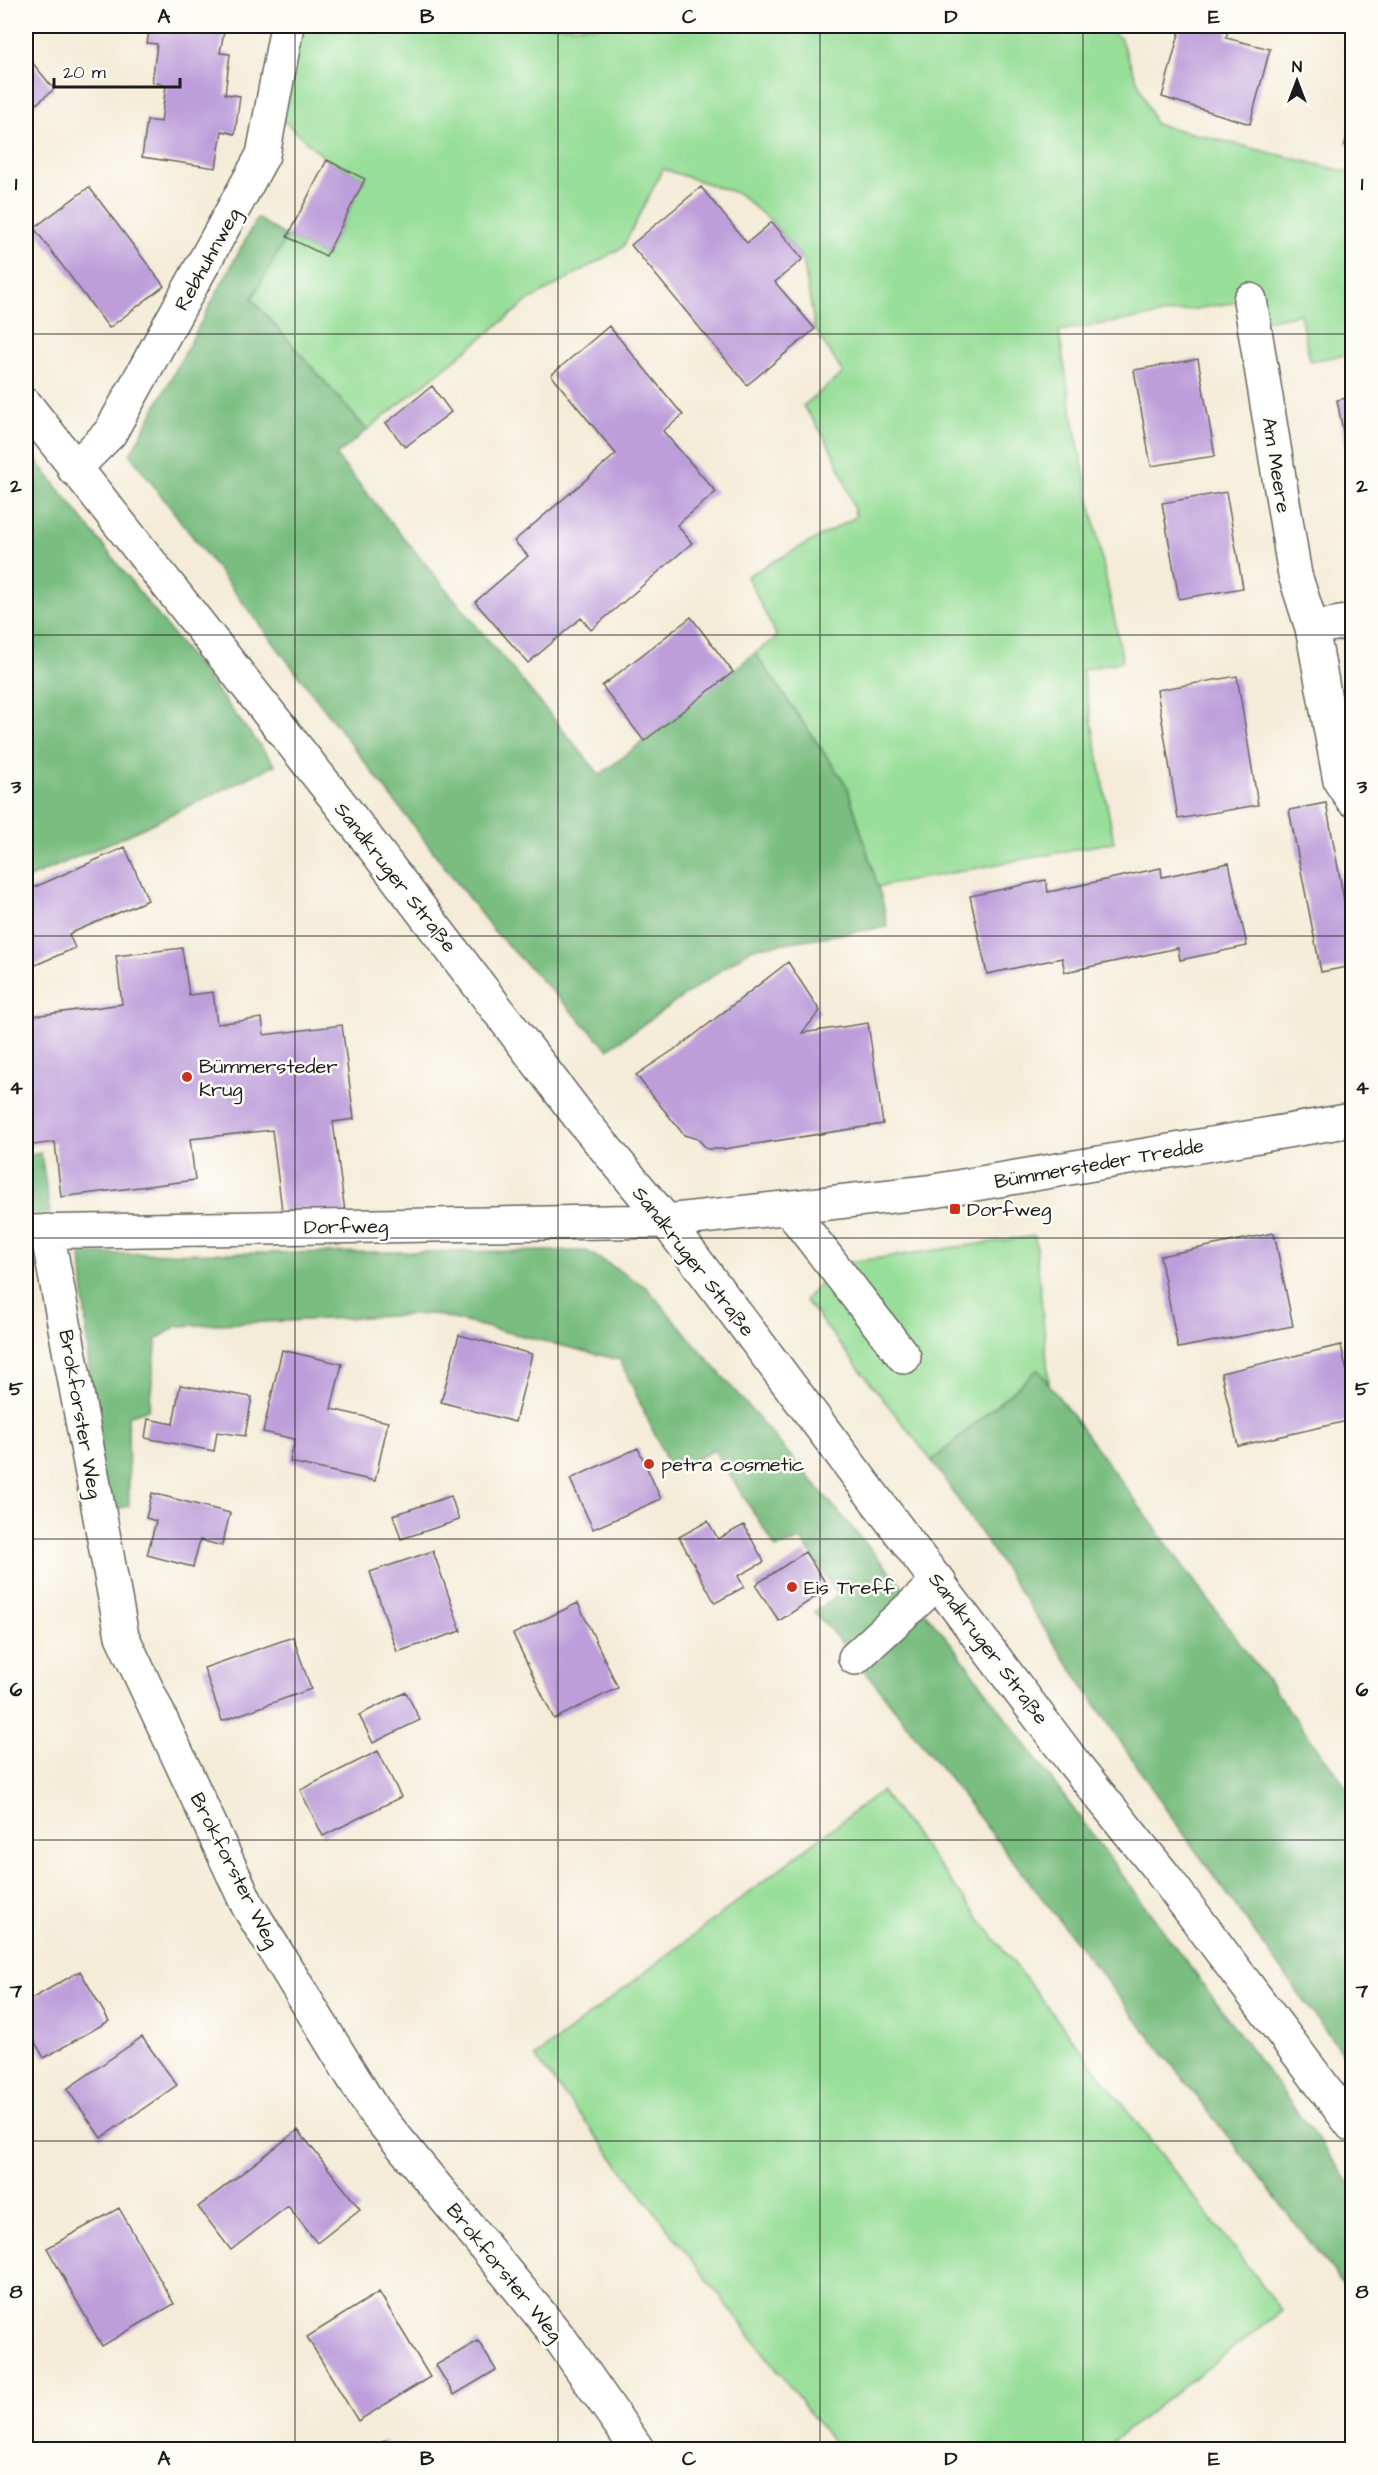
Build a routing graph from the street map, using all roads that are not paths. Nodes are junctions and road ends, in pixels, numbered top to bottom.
1 (287, 26) edge
2 (1250, 300) dead end
3 (26, 405) edge
4 (75, 469) junction
5 (1353, 621) edge
6 (1312, 628) junction
7 (1353, 799) edge
8 (1353, 1120) edge
9 (790, 1210) junction
10 (666, 1221) junction
11 (37, 1231) edge
12 (904, 1357) dead end
13 (939, 1581) junction
14 (855, 1658) dead end
15 (1353, 2125) edge
16 (638, 2450) edge

1 - 4 street, Rebhuhnweg
2 - 6 street, Am Meere
3 - 4 street, Sandkruger Straße
4 - 10 street, Sandkruger Straße
5 - 6 street
6 - 7 street, Am Meere
8 - 9 street, Bümmersteder Tredde
9 - 10 street, Bümmersteder Tredde
9 - 12 street
10 - 11 street, Dorfweg
10 - 13 street, Sandkruger Straße
11 - 16 street, Brokforster Weg
13 - 14 street
13 - 15 street, Sandkruger Straße

